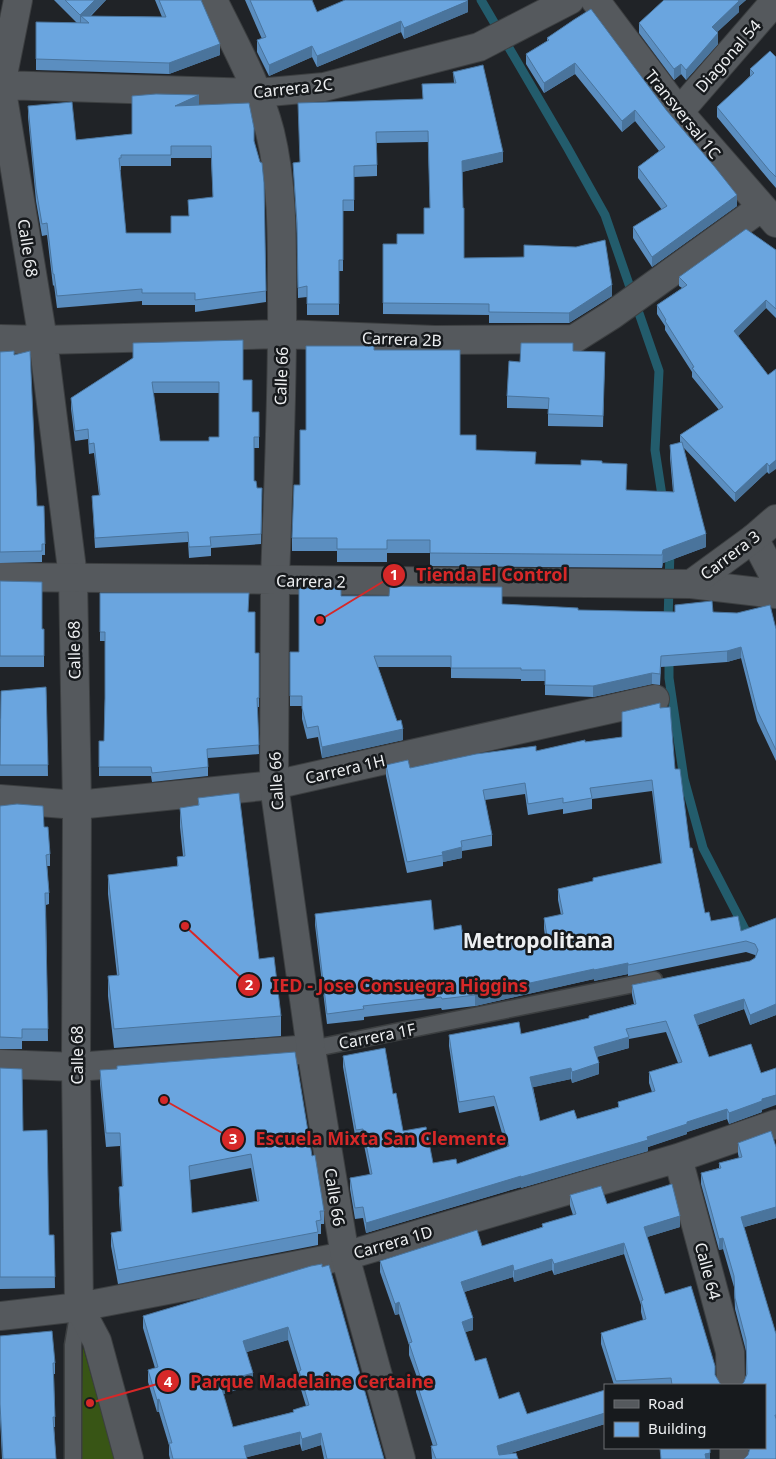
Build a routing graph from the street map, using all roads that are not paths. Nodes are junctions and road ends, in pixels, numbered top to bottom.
1 (18, 0) edge
2 (213, 0) edge
3 (570, 0) edge
4 (595, 0) edge
5 (776, 0) edge
6 (0, 85) edge
7 (258, 93) junction
8 (679, 112) junction
9 (769, 215) edge
10 (282, 334) junction
11 (0, 339) edge
12 (43, 340) junction
13 (765, 528) edge
14 (0, 577) edge
15 (73, 578) junction
16 (776, 580) edge
17 (275, 581) junction
18 (686, 584) junction
19 (776, 594) edge
20 (654, 699) dead end
21 (274, 785) junction
22 (0, 798) edge
23 (77, 805) junction
24 (670, 977) edge
25 (311, 1049) junction
26 (0, 1064) edge
27 (76, 1067) junction
28 (776, 1124) edge
29 (678, 1158) junction
30 (345, 1256) junction
31 (79, 1307) junction
32 (0, 1316) edge
33 (731, 1384) edge
34 (72, 1459) edge
35 (129, 1459) edge
36 (401, 1459) edge

1 - 6 street, Calle 68
2 - 7 street, Calle 66
3 - 7 street, Carrera 2C
4 - 8 street, Transversal 1C
5 - 8 street, Diagonal 54
6 - 7 street, Carrera 2C
6 - 12 street, Calle 68
7 - 10 street, Calle 66
8 - 9 street, Transversal 1C
9 - 10 street, Carrera 2B
10 - 12 street, Carrera 2B
10 - 17 street, Calle 66
11 - 12 street, Carrera 2B
12 - 15 street, Calle 68
13 - 16 street
13 - 18 street, Carrera 3
14 - 15 street, Carrera 2
15 - 17 street, Carrera 2
15 - 23 street, Calle 68
17 - 18 street, Carrera 2
17 - 21 street, Calle 66
18 - 19 street, Carrera 2
20 - 21 street, Carrera 1H
21 - 23 street, Carrera 1H
21 - 25 street, Calle 66
22 - 23 street, Carrera 1H
23 - 27 street, Calle 68
24 - 25 lane, Carrera 1F
25 - 27 street, Carrera 1F
25 - 30 street, Calle 66
26 - 27 street, Carrera 1F
27 - 31 street, Calle 68
28 - 29 street, Carrera 1D
29 - 30 street, Carrera 1D
29 - 33 street, Calle 64
30 - 31 street, Carrera 1D
30 - 36 street, Calle 66
31 - 32 street, Carrera 1D
31 - 34 lane, Calle 68
31 - 35 street, Calle 68

